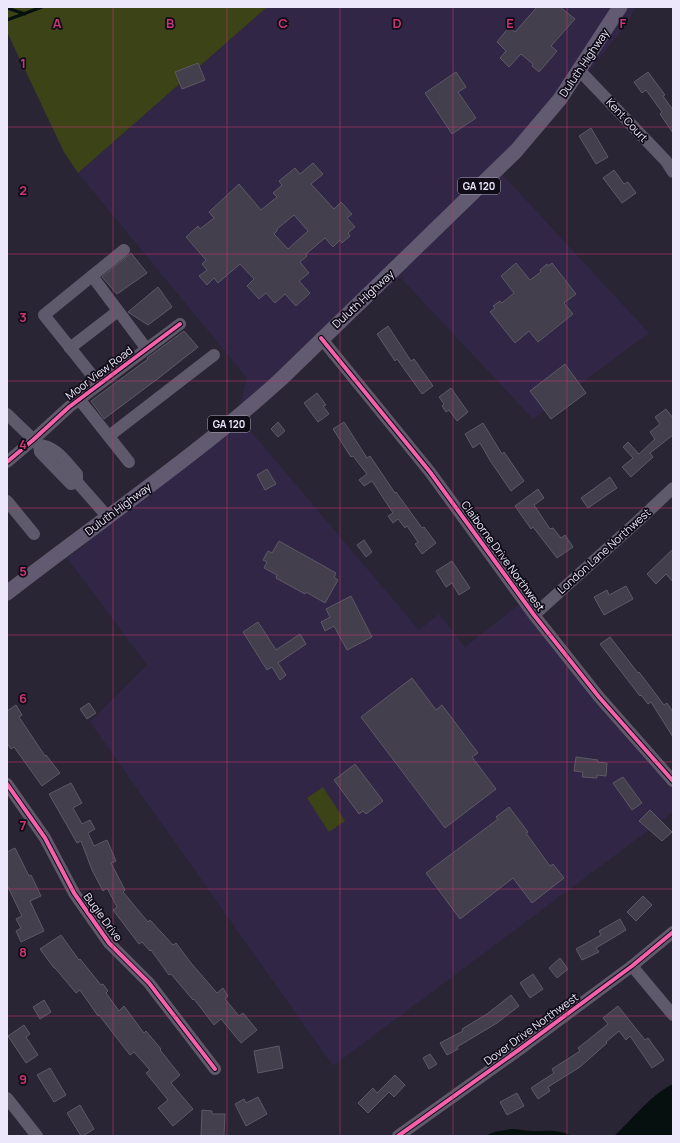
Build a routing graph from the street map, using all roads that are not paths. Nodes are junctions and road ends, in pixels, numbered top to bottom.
1 (620, 7) edge
2 (579, 70) junction
3 (673, 172) edge
4 (124, 250) dead end
5 (92, 276) junction
6 (118, 311) junction
7 (180, 324) dead end
8 (321, 338) junction
9 (70, 348) junction
10 (146, 348) junction
11 (214, 355) dead end
12 (99, 384) junction
13 (79, 399) junction
14 (7, 414) edge
15 (109, 436) junction
16 (36, 443) junction
17 (7, 462) edge
18 (129, 462) dead end
19 (673, 488) edge
20 (7, 501) edge
21 (107, 516) junction
22 (34, 534) dead end
23 (7, 593) edge
24 (534, 615) junction
25 (672, 777) edge
26 (7, 784) edge
27 (673, 932) edge
28 (632, 966) junction
29 (673, 1015) edge
30 (216, 1069) dead end
31 (7, 1098) edge
32 (37, 1136) edge
33 (398, 1136) edge

1 - 2 main road, Duluth Highway / GA 120
2 - 3 street, Kent Court
2 - 8 main road, Duluth Highway / GA 120
4 - 5 street
5 - 6 street
5 - 9 street
6 - 9 street
6 - 10 street
7 - 10 street, Moor View Road
8 - 21 main road, Duluth Highway / GA 120
8 - 24 street, Claiborne Drive Northwest
9 - 12 street
10 - 12 street, Moor View Road
11 - 15 street
12 - 13 street, Moor View Road
13 - 15 street
13 - 16 street, Moor View Road
14 - 16 street
15 - 18 street
16 - 17 street, Moor View Road
16 - 21 street
19 - 24 street, London Lane Northwest
20 - 22 street
21 - 23 main road, Duluth Highway / GA 120
24 - 25 street, Claiborne Drive Northwest
26 - 30 street, Bugle Drive
27 - 28 street, Dover Drive Northwest
28 - 29 street
28 - 33 street, Dover Drive Northwest
31 - 32 street

